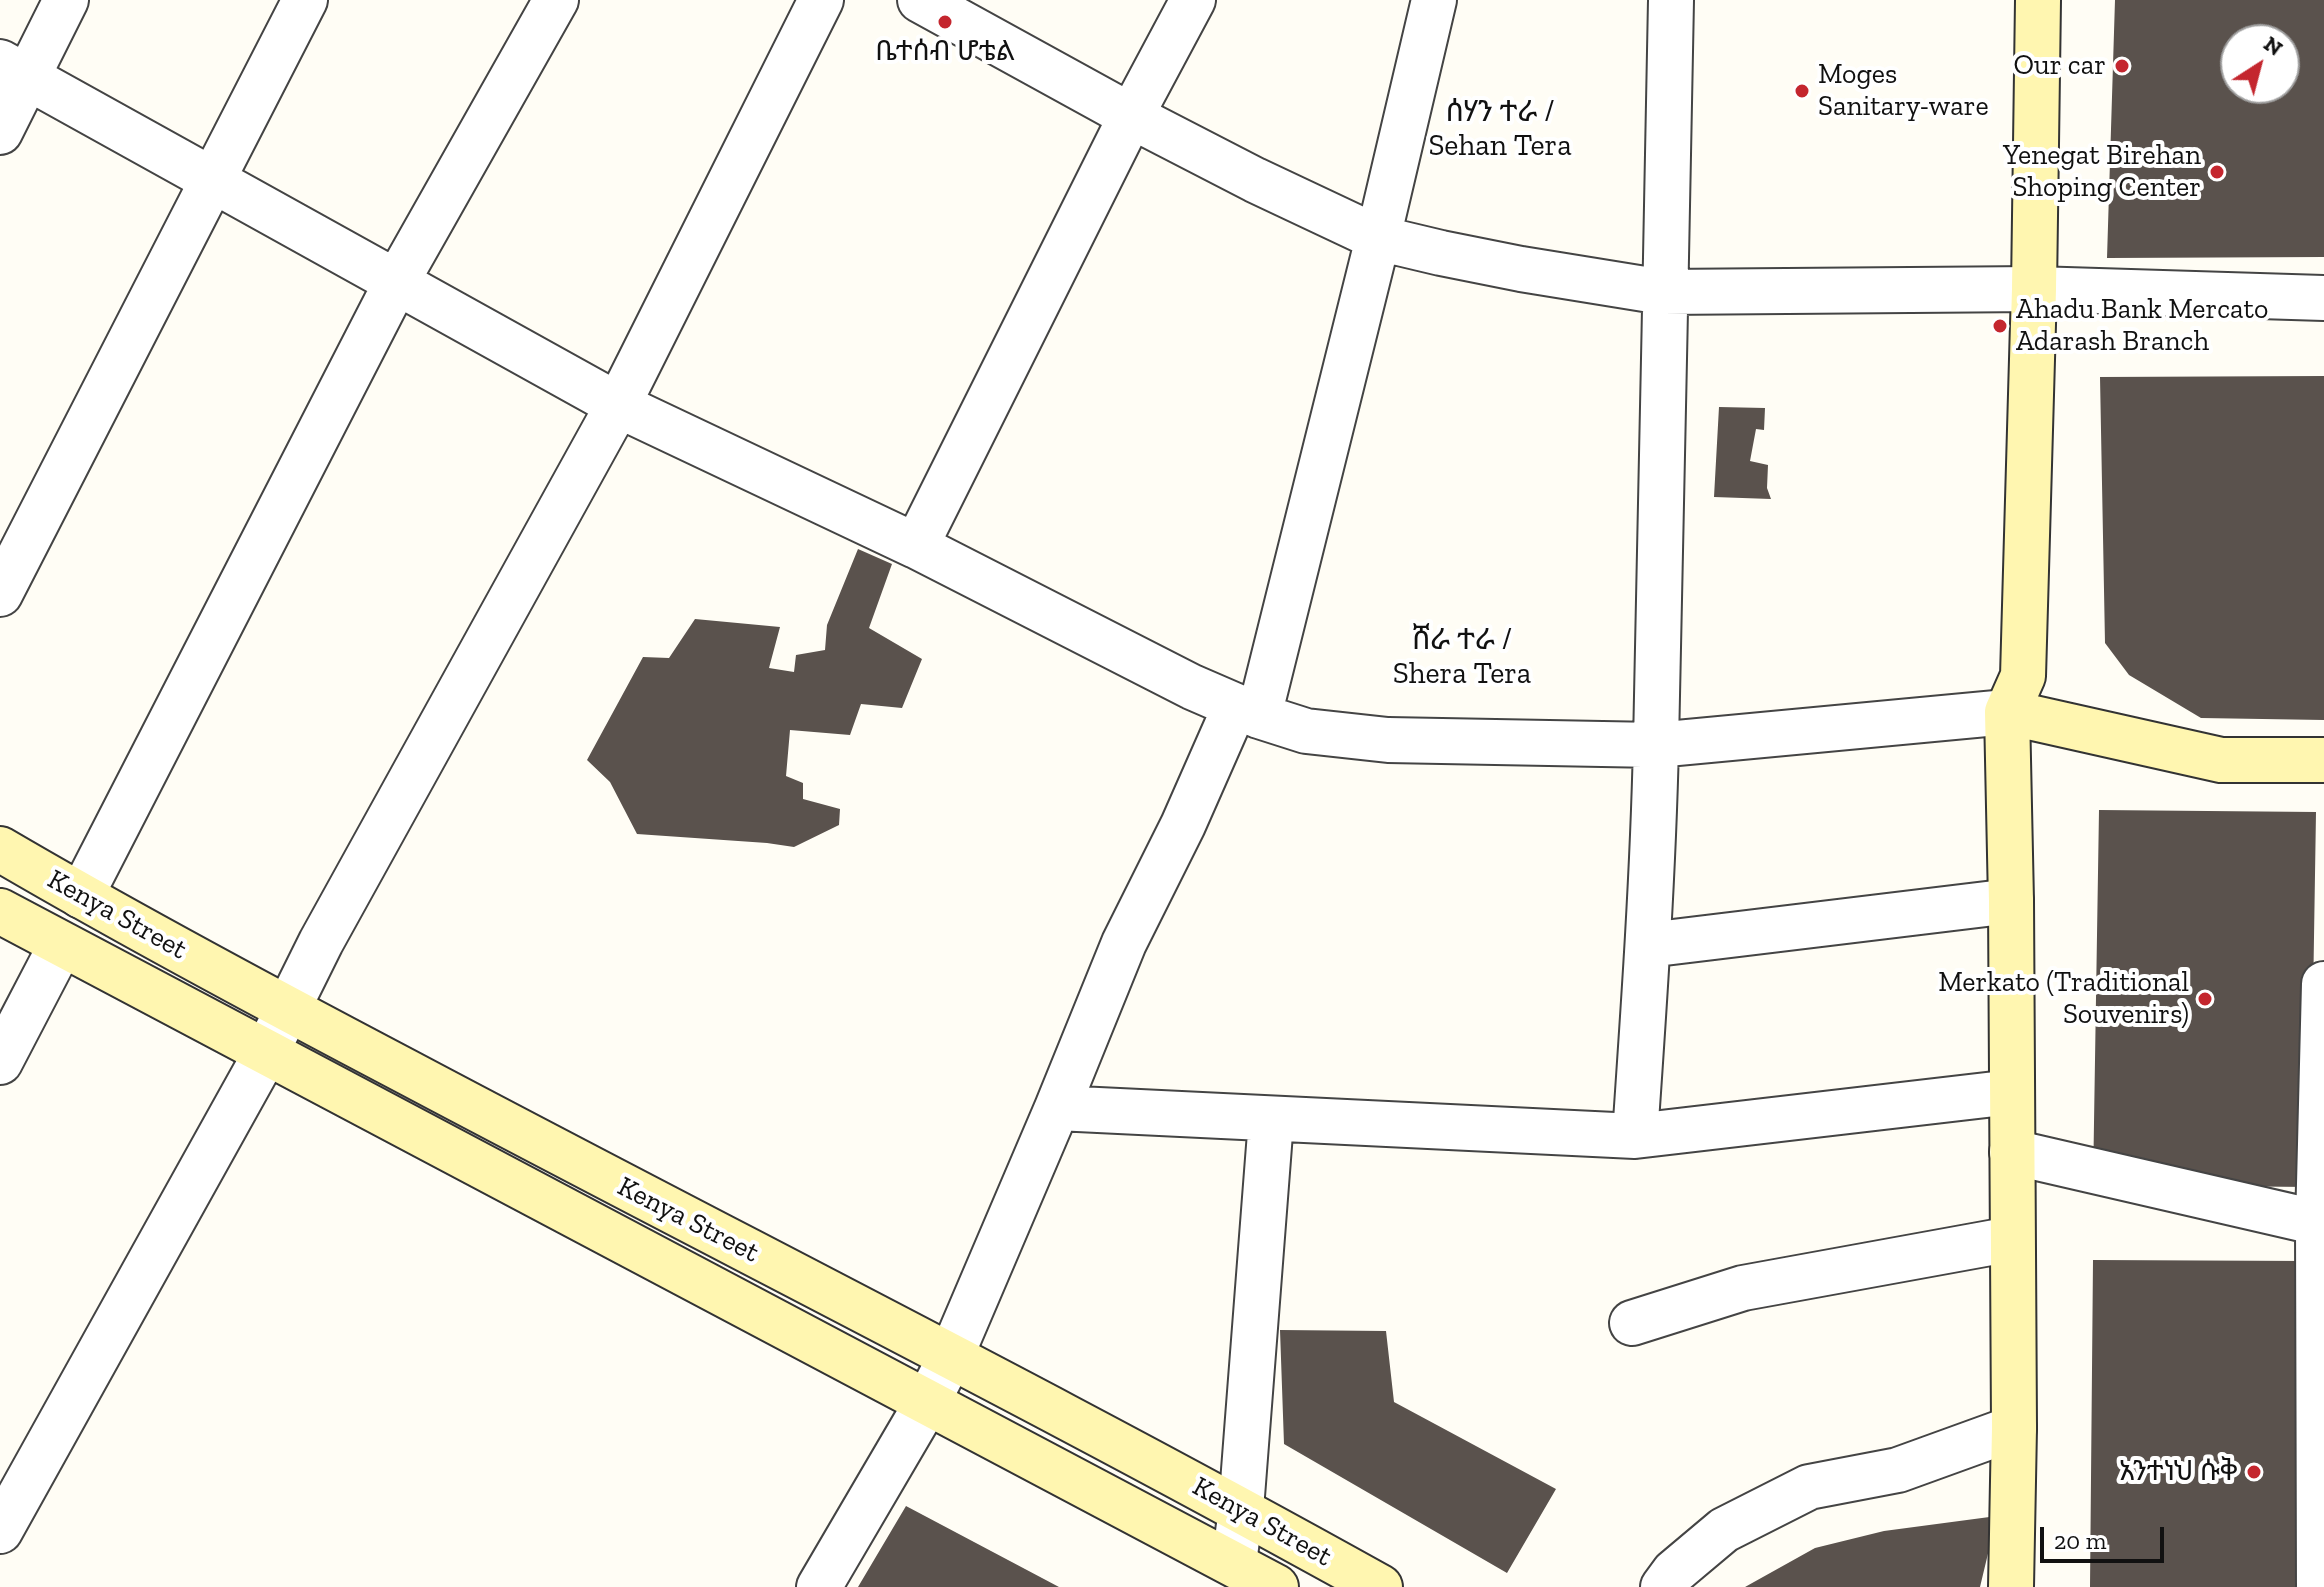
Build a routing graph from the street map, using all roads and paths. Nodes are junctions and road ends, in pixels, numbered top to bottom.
1 (66, 0) edge
2 (305, 0) edge
3 (556, 0) edge
4 (821, 0) edge
5 (920, 0) edge
6 (1193, 0) edge
7 (1434, 0) edge
8 (1671, 0) edge
9 (2038, 0) edge
10 (14, 69) edge
11 (1131, 116) junction
12 (0, 132) edge
13 (211, 180) junction
14 (1378, 238) junction
15 (396, 283) junction
16 (2034, 289) junction
17 (1663, 292) junction
18 (2324, 298) edge
19 (618, 405) junction
20 (916, 546) junction
21 (0, 594) edge
22 (1247, 712) junction
23 (2007, 712) junction
24 (1656, 745) junction
25 (2324, 760) edge
26 (0, 849) edge
27 (81, 896) junction
28 (2011, 901) junction
29 (0, 911) edge
30 (61, 945) junction
31 (1648, 945) junction
32 (2324, 984) edge
33 (288, 1009) junction
34 (266, 1053) junction
35 (0, 1062) edge
36 (2012, 1092) junction
37 (1057, 1108) junction
38 (1271, 1120) junction
39 (1635, 1136) junction
40 (2012, 1152) junction
41 (2321, 1224) edge
42 (2012, 1239) junction
43 (1632, 1323) dead end
44 (951, 1356) junction
45 (928, 1401) junction
46 (2014, 1428) junction
47 (1241, 1509) junction
48 (0, 1531) edge
49 (1234, 1563) junction
50 (819, 1587) edge
51 (1276, 1587) edge
52 (1380, 1587) edge
53 (1663, 1587) edge
54 (2011, 1587) edge
55 (2319, 1587) edge

1 - 10 street
2 - 13 street
3 - 15 street
4 - 19 street
5 - 11 street
6 - 11 street
7 - 14 street
8 - 17 street
9 - 16 main road
10 - 12 street
10 - 13 street
11 - 14 street
11 - 20 street
13 - 15 street
13 - 21 street
14 - 17 street
14 - 22 street
15 - 19 street
15 - 27 street
16 - 17 street
16 - 18 street
16 - 23 main road
17 - 24 street
19 - 20 street
19 - 33 street
20 - 22 street
22 - 24 street
22 - 37 street
23 - 24 street
23 - 25 main road
23 - 28 main road
24 - 31 street
26 - 27 main road, Kenya Street
27 - 33 main road, Kenya Street
28 - 31 street
28 - 36 main road
29 - 30 main road
30 - 34 main road
30 - 35 street
31 - 39 street
32 - 41 street
33 - 34 street
33 - 44 main road, Kenya Street
34 - 45 main road
34 - 48 street
36 - 39 street
36 - 40 main road
37 - 38 street
37 - 44 street
38 - 39 street
38 - 47 street
40 - 41 street
40 - 42 main road
41 - 55 street
42 - 43 street
42 - 46 main road
44 - 45 street
44 - 47 main road, Kenya Street
45 - 49 main road
45 - 50 street
46 - 53 street
46 - 54 main road
47 - 49 street
47 - 52 main road, Kenya Street
49 - 51 main road

